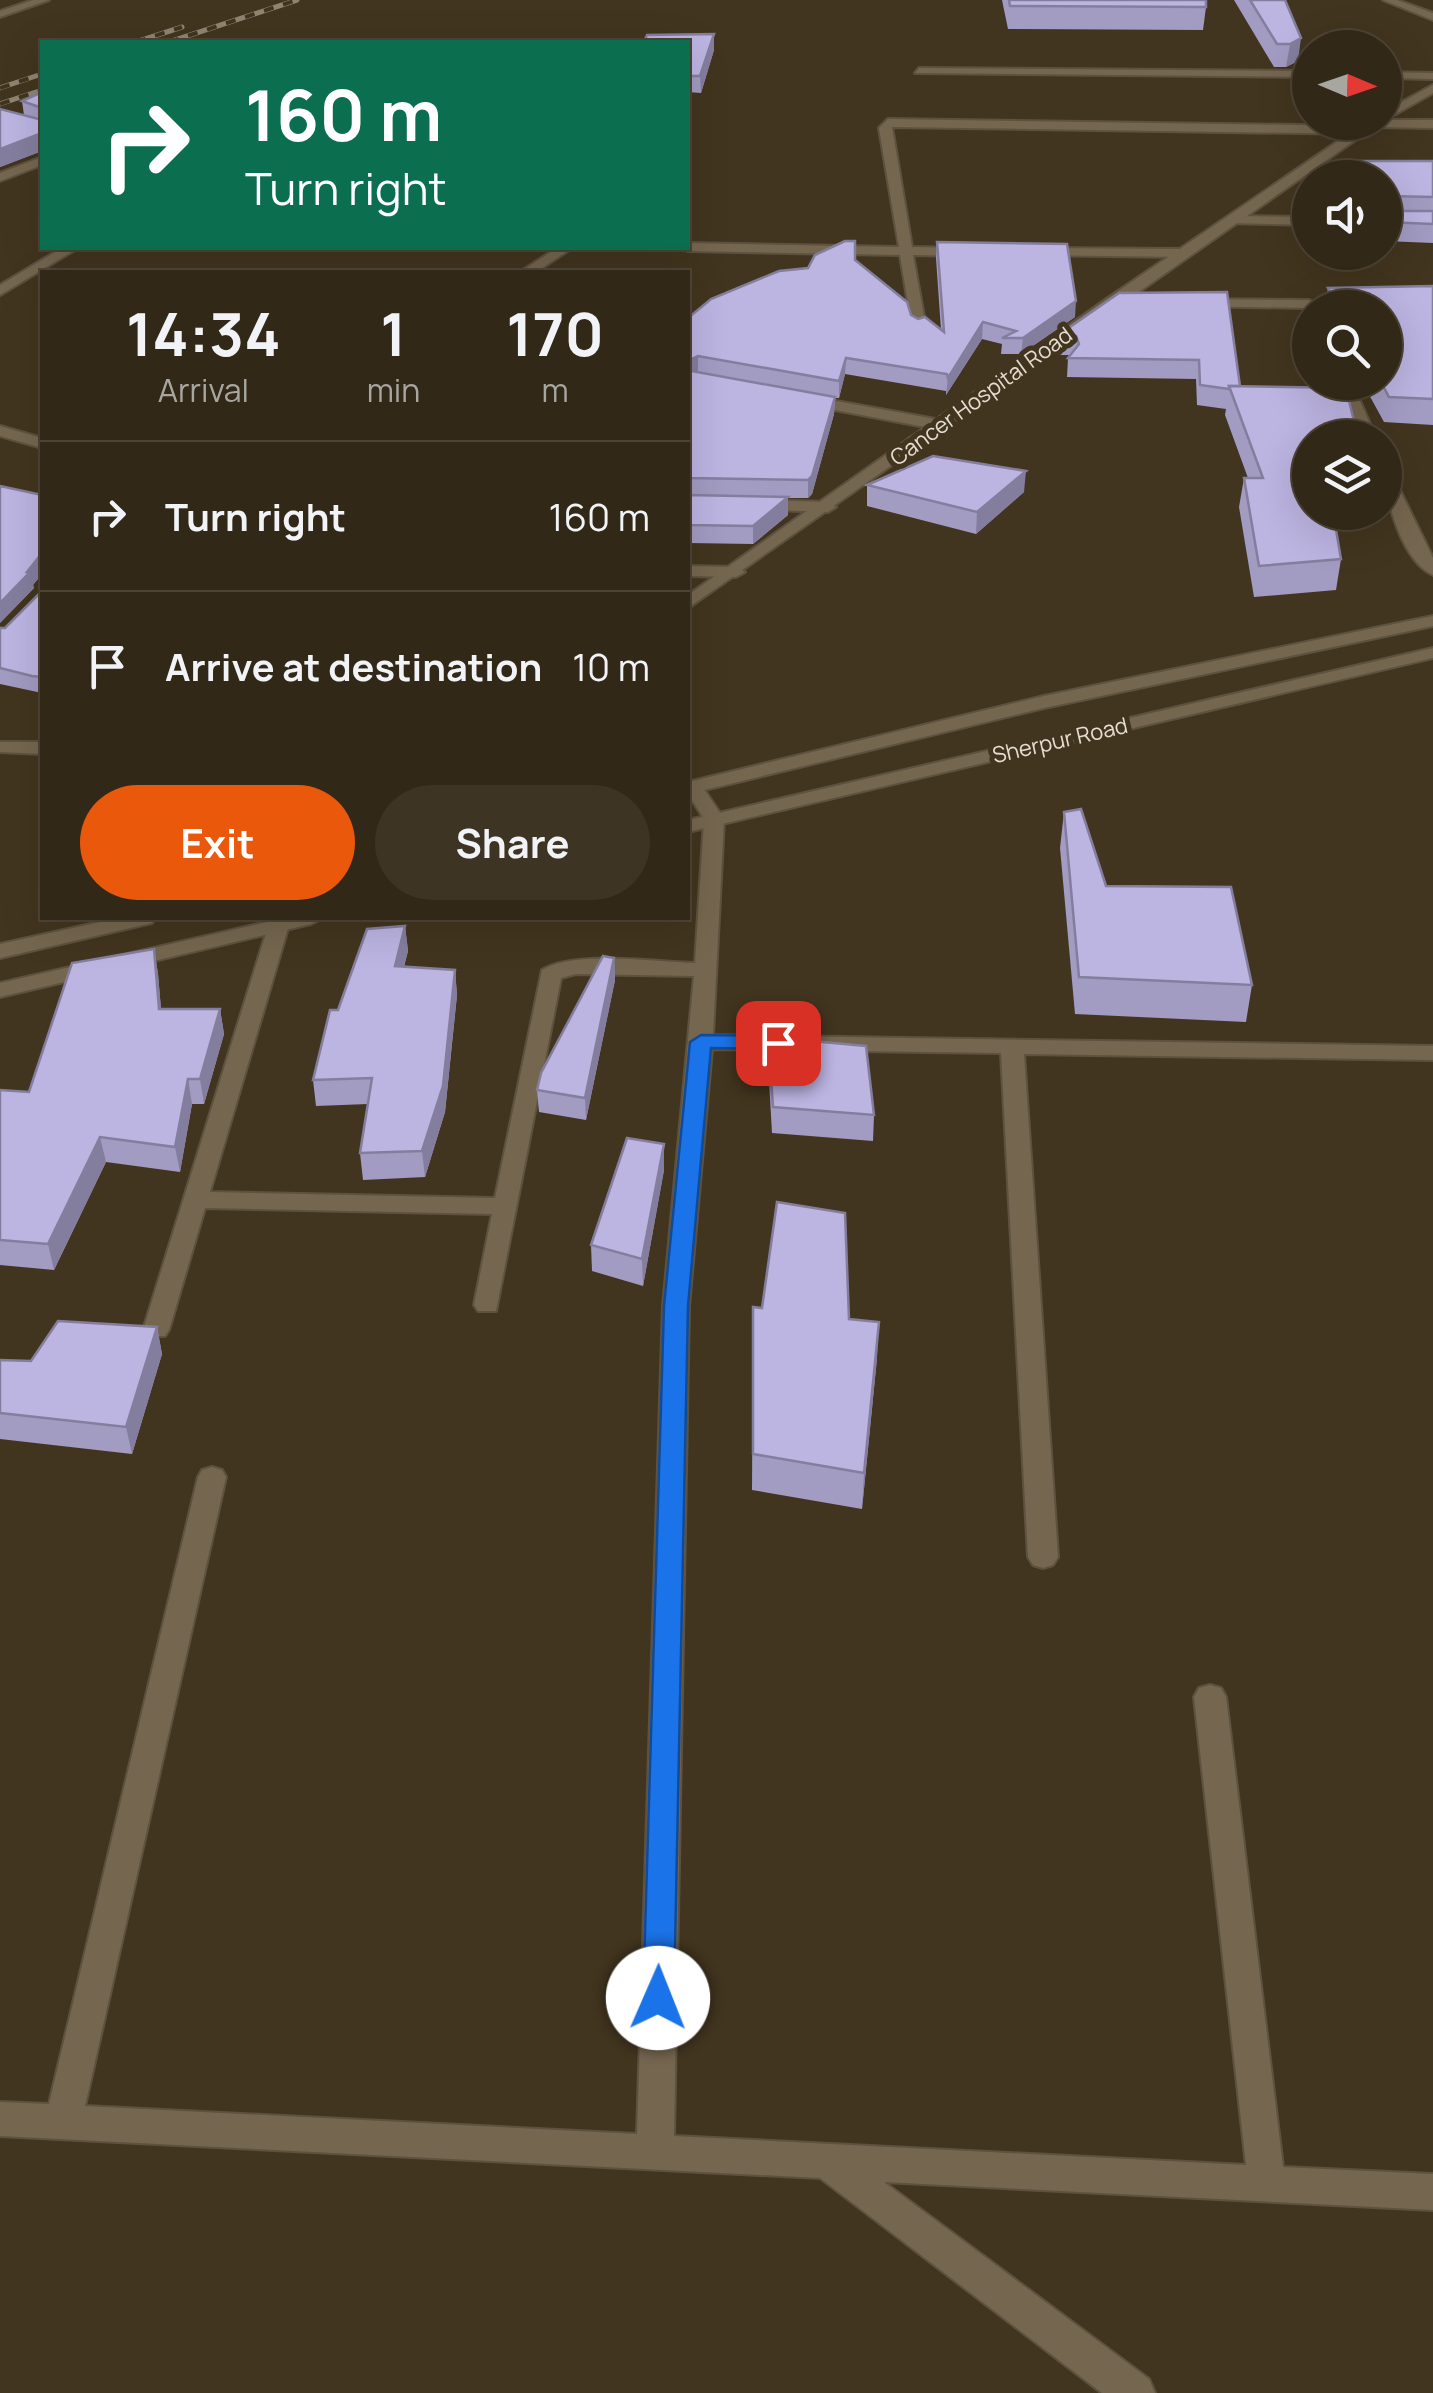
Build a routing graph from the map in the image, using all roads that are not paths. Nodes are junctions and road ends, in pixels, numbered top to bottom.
1 (44, 0) edge
2 (1388, 0) edge
3 (0, 14) edge
4 (1433, 16) edge
5 (920, 71) dead end
6 (1292, 74) edge
7 (1402, 75) edge
8 (1433, 76) edge
9 (1433, 88) edge
10 (1402, 106) edge
11 (1292, 124) edge
12 (1402, 124) edge
13 (1433, 124) edge
14 (1349, 140) edge
15 (40, 162) edge
16 (0, 177) edge
17 (1232, 220) junction
18 (1292, 221) edge
19 (690, 248) edge
20 (67, 250) edge
21 (562, 250) edge
22 (903, 251) junction
23 (978, 252) edge
24 (1015, 252) edge
25 (1183, 253) junction
26 (530, 270) edge
27 (0, 290) edge
28 (1110, 303) junction
29 (1130, 303) edge
30 (1170, 303) edge
31 (1292, 305) edge
32 (919, 328) edge
33 (791, 398) edge
34 (941, 425) junction
35 (0, 430) edge
36 (40, 441) edge
37 (740, 505) edge
38 (828, 507) junction
39 (1402, 514) edge
40 (1433, 570) edge
41 (690, 571) edge
42 (736, 572) junction
43 (690, 602) edge
44 (1433, 621) edge
45 (1433, 653) edge
46 (4, 747) dead end
47 (40, 748) edge
48 (690, 788) edge
49 (714, 819) junction
50 (690, 825) edge
51 (135, 920) edge
52 (279, 921) edge
53 (0, 951) edge
54 (705, 970) junction
55 (0, 990) edge
56 (701, 1042) junction
57 (1012, 1047) junction
58 (1433, 1053) edge
59 (195, 1200) junction
60 (504, 1206) junction
61 (487, 1305) dead end
62 (156, 1330) edge
63 (212, 1477) dead end
64 (1043, 1556) dead end
65 (1210, 1697) dead end
66 (0, 2119) edge
67 (64, 2122) junction
68 (655, 2151) junction
69 (824, 2160) junction
70 (1266, 2184) junction
71 (1433, 2192) edge
72 (1134, 2393) edge

1 - 3 street
2 - 4 street
5 - 6 street
7 - 8 street
9 - 10 street
11 - 22 street
12 - 13 street
14 - 17 street, Cancer Hospital Road
15 - 16 street
17 - 18 street
17 - 25 street, Cancer Hospital Road
19 - 22 street
20 - 27 street
21 - 26 street
22 - 23 street
22 - 32 street
24 - 25 street
25 - 28 street, Cancer Hospital Road
28 - 29 street
28 - 34 street, Cancer Hospital Road
30 - 31 street
33 - 34 street
34 - 38 street, Cancer Hospital Road
35 - 36 street
37 - 38 street
38 - 42 street, Cancer Hospital Road
39 - 40 street
41 - 42 street
42 - 43 street, Cancer Hospital Road
44 - 48 street, Sherpur Road
45 - 49 street, Sherpur Road
46 - 47 street
48 - 49 street
49 - 50 street, Sherpur Road
49 - 54 street
51 - 53 street
52 - 55 street
52 - 59 street
54 - 56 street
54 - 60 street
56 - 57 street
56 - 68 street
57 - 58 street
57 - 64 street
59 - 60 street
59 - 62 street
60 - 61 street
63 - 67 street
65 - 70 street
66 - 67 street
67 - 68 street
68 - 69 street
69 - 70 street
69 - 72 street
70 - 71 street

